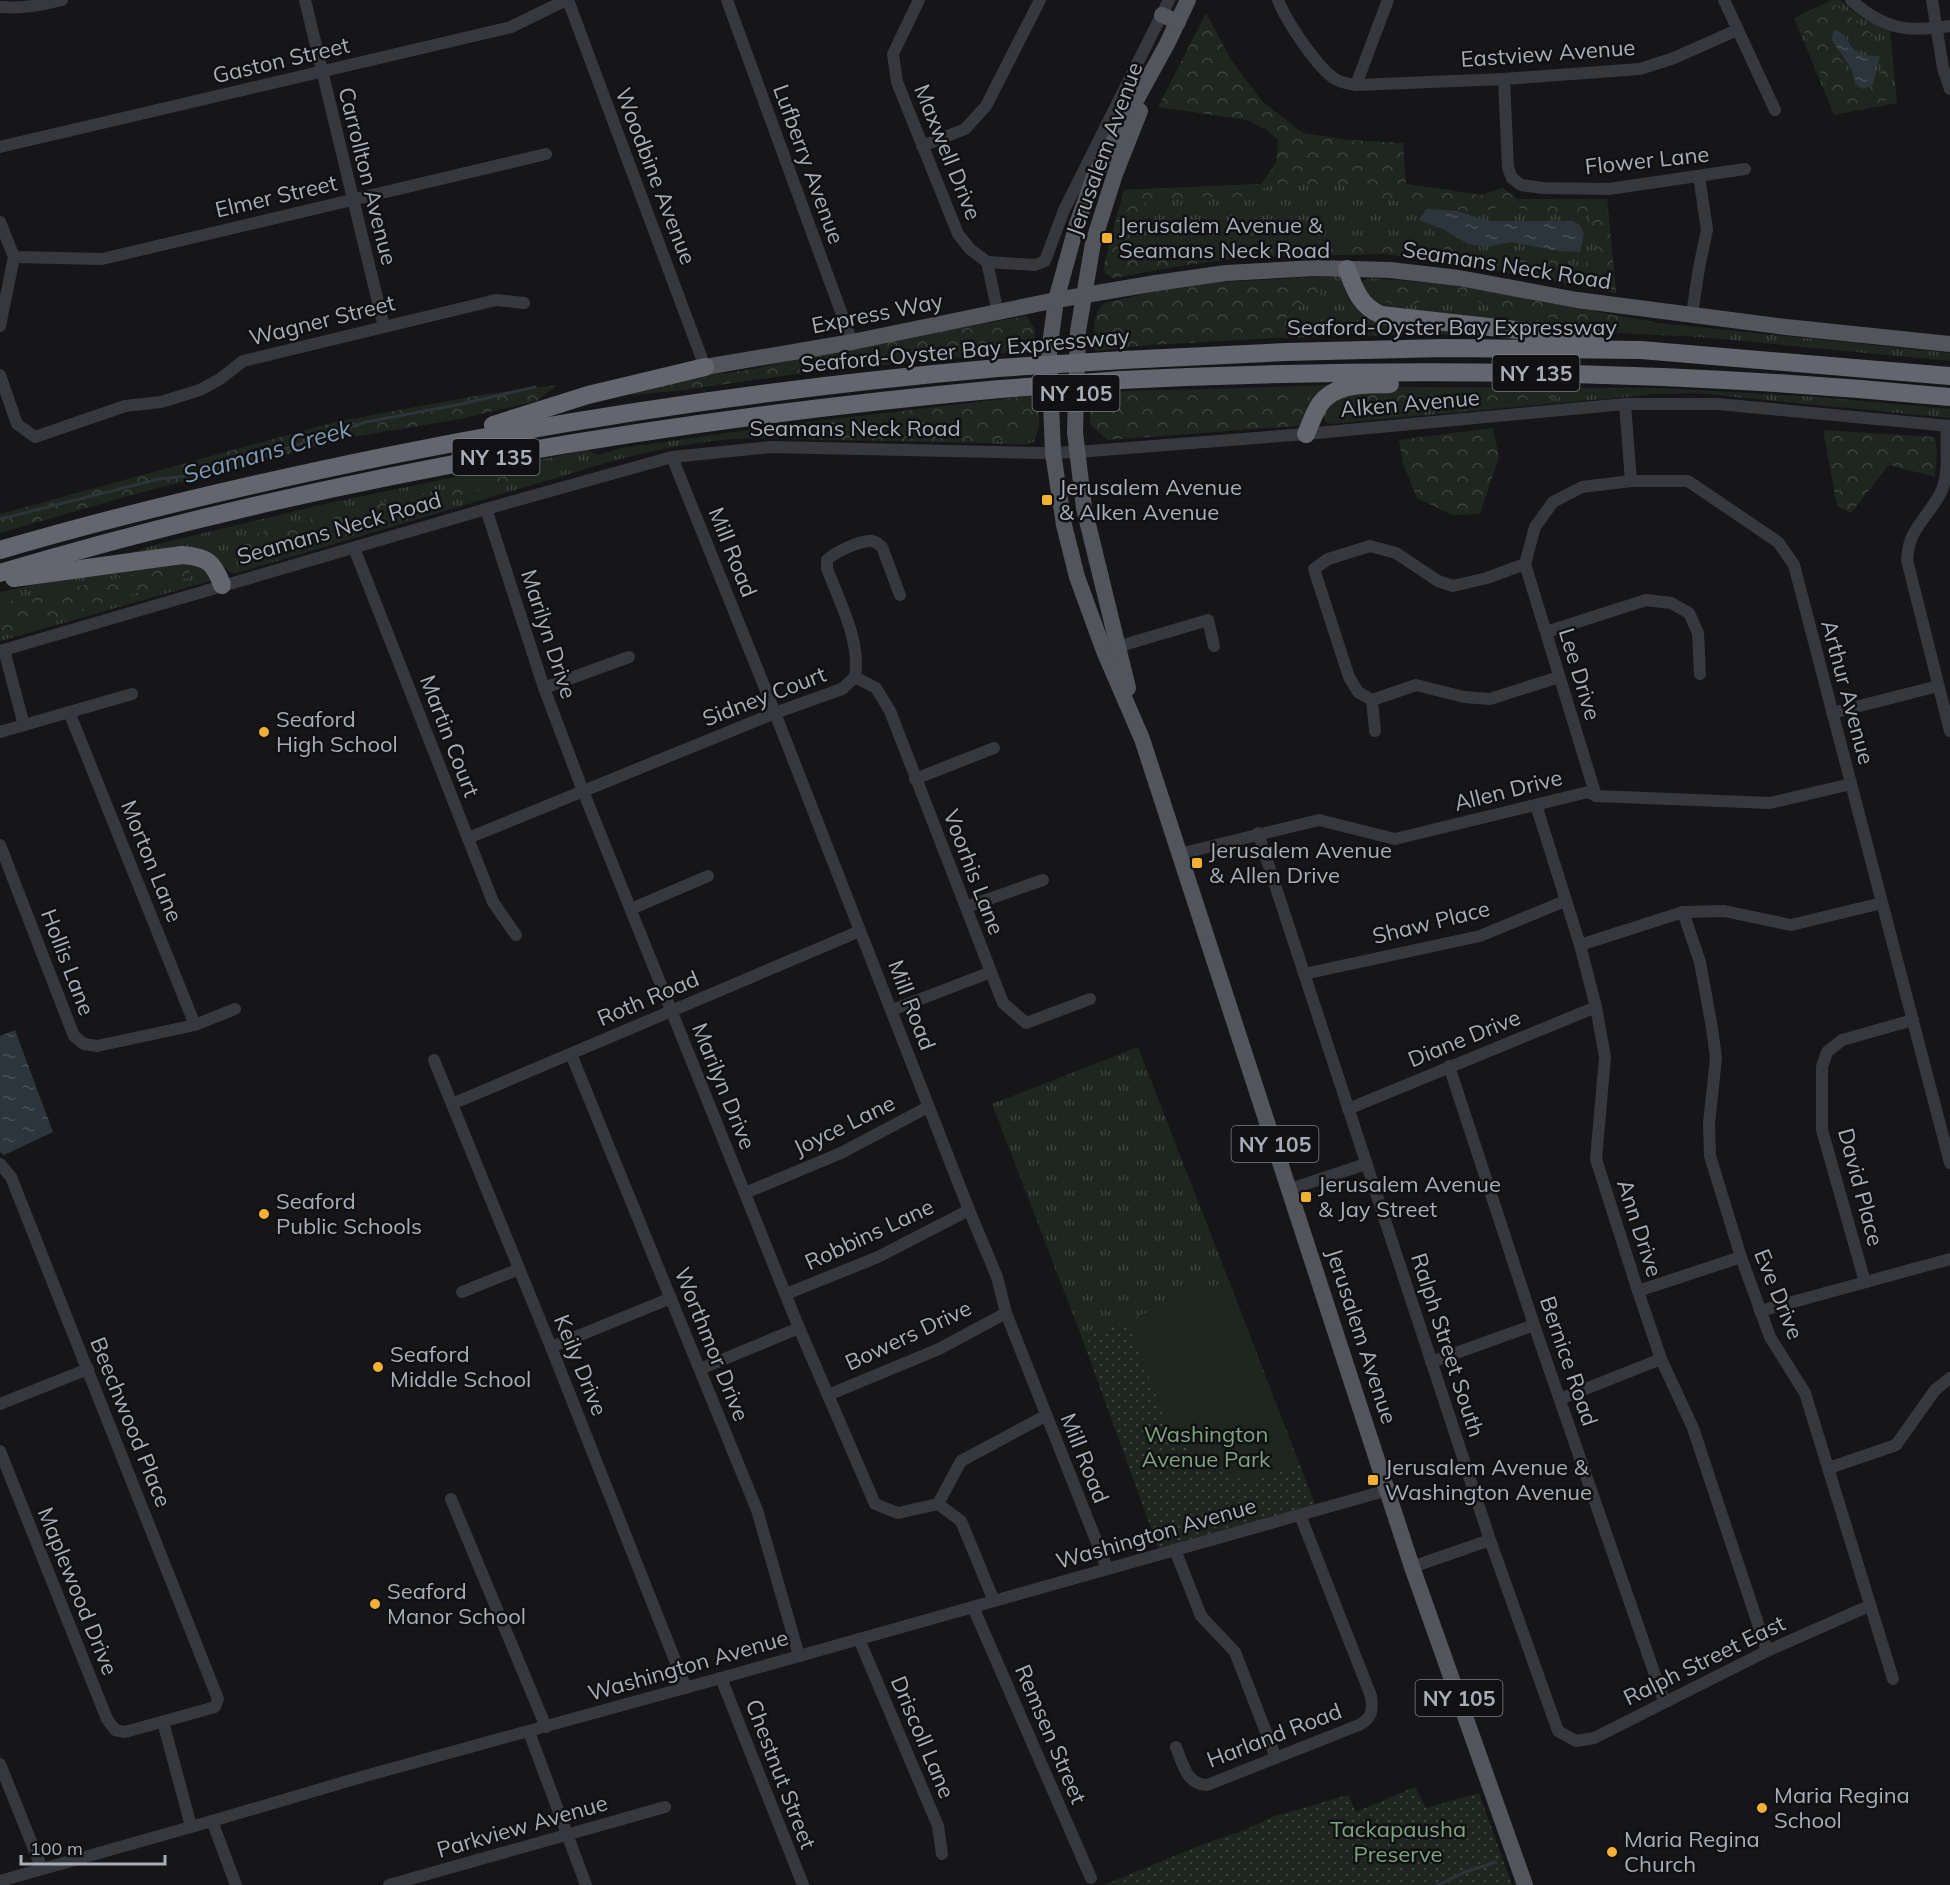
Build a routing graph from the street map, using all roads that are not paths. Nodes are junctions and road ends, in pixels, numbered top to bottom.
1 (62, 0) edge
2 (304, 0) edge
3 (567, 0) edge
4 (727, 0) edge
5 (919, 0) edge
6 (1040, 0) edge
7 (1188, 0) edge
8 (1278, 0) edge
9 (1388, 0) edge
10 (1724, 0) edge
11 (1851, 0) edge
12 (1932, 0) edge
13 (0, 7) edge
14 (1165, 7) edge
15 (1178, 22) junction
16 (1950, 26) edge
17 (1935, 28) junction
18 (1737, 30) junction
19 (1167, 44) junction
20 (322, 72) junction
21 (1504, 79) junction
22 (1356, 86) junction
23 (1950, 89) edge
24 (1775, 110) dead end
25 (922, 146) junction
26 (0, 147) edge
27 (546, 154) dead end
28 (1745, 169) dead end
29 (1089, 174) junction
30 (1699, 176) junction
31 (352, 200) junction
32 (0, 222) edge
33 (14, 257) junction
34 (987, 262) junction
35 (1347, 269) junction
36 (1084, 296) junction
37 (1056, 300) junction
38 (524, 303) dead end
39 (998, 313) junction
40 (1692, 314) junction
41 (0, 326) edge
42 (384, 327) junction
43 (852, 342) junction
44 (1950, 344) edge
45 (1641, 350) junction
46 (705, 367) junction
47 (1532, 373) junction
48 (0, 375) edge
49 (1950, 376) edge
50 (1950, 398) edge
51 (1625, 404) junction
52 (1948, 426) edge
53 (1306, 434) junction
54 (1077, 452) junction
55 (1053, 453) junction
56 (672, 457) junction
57 (364, 461) junction
58 (1631, 481) junction
59 (486, 509) junction
60 (354, 548) junction
61 (0, 550) edge
62 (1524, 564) junction
63 (0, 573) edge
64 (0, 580) edge
65 (222, 585) junction
66 (900, 595) dead end
67 (1546, 632) junction
68 (1214, 646) dead end
69 (1111, 649) junction
70 (2, 651) edge
71 (629, 657) dead end
72 (1700, 674) dead end
73 (855, 677) junction
74 (1559, 677) junction
75 (1938, 686) junction
76 (544, 688) junction
77 (132, 694) dead end
78 (1372, 700) junction
79 (69, 712) junction
80 (775, 713) junction
81 (1833, 713) junction
82 (24, 725) junction
83 (1375, 731) dead end
84 (1950, 731) edge
85 (0, 732) edge
86 (994, 748) dead end
87 (915, 779) junction
88 (1851, 784) junction
89 (583, 791) junction
90 (1596, 796) junction
91 (1536, 805) junction
92 (1258, 833) junction
93 (468, 838) junction
94 (0, 845) edge
95 (1179, 854) junction
96 (708, 876) dead end
97 (1043, 880) dead end
98 (1565, 901) junction
99 (1882, 903) junction
100 (966, 907) junction
101 (630, 909) junction
102 (1683, 912) junction
103 (861, 931) junction
104 (516, 935) dead end
105 (1580, 945) junction
106 (991, 972) junction
107 (1304, 974) junction
108 (1090, 999) dead end
109 (1596, 1007) junction
110 (235, 1009) dead end
111 (892, 1010) junction
112 (672, 1011) junction
113 (1912, 1020) junction
114 (195, 1025) junction
115 (571, 1054) junction
116 (434, 1060) dead end
117 (1449, 1066) junction
118 (452, 1104) junction
119 (928, 1107) junction
120 (1348, 1109) junction
121 (1950, 1163) edge
122 (0, 1164) edge
123 (1366, 1164) junction
124 (1290, 1189) junction
125 (745, 1193) junction
126 (969, 1210) junction
127 (1741, 1257) junction
128 (1950, 1259) edge
129 (519, 1269) junction
130 (1865, 1282) junction
131 (1638, 1291) junction
132 (462, 1292) dead end
133 (786, 1294) junction
134 (671, 1298) junction
135 (1760, 1311) junction
136 (1006, 1313) junction
137 (1534, 1325) junction
138 (799, 1328) junction
139 (552, 1347) junction
140 (1661, 1359) junction
141 (1431, 1362) junction
142 (88, 1369) junction
143 (700, 1369) junction
144 (1950, 1378) edge
145 (828, 1395) junction
146 (1560, 1399) junction
147 (0, 1404) edge
148 (1045, 1416) junction
149 (0, 1451) edge
150 (1829, 1468) junction
151 (1388, 1490) junction
152 (451, 1499) dead end
153 (938, 1504) junction
154 (1300, 1515) junction
155 (1490, 1540) junction
156 (1174, 1550) junction
157 (1412, 1567) junction
158 (1107, 1568) junction
159 (994, 1601) junction
160 (1869, 1606) junction
161 (973, 1607) junction
162 (859, 1639) junction
163 (1767, 1651) junction
164 (799, 1656) junction
165 (721, 1678) junction
166 (1893, 1679) dead end
167 (686, 1688) junction
168 (1664, 1701) junction
169 (163, 1722) junction
170 (546, 1727) junction
171 (1558, 1731) joint
172 (529, 1732) junction
173 (1176, 1748) dead end
174 (1276, 1758) junction
175 (0, 1764) edge
176 (665, 1807) dead end
177 (212, 1821) junction
178 (191, 1826) junction
179 (567, 1835) junction
180 (942, 1854) dead end
181 (42, 1869) junction
182 (1091, 1878) dead end
183 (0, 1881) edge
184 (236, 1885) edge
185 (389, 1885) edge
186 (586, 1885) edge
187 (803, 1885) edge
188 (1525, 1885) edge

1 - 13 street
2 - 20 street, Carrollton Avenue
3 - 20 street, Gaston Street
3 - 46 street, Woodbine Avenue
4 - 43 street, Lufberry Avenue
5 - 25 street, Maxwell Drive
6 - 25 street
7 - 15 main road, Jerusalem Avenue / NY 105
8 - 22 street
9 - 22 street
10 - 18 street
11 - 17 street
12 - 17 street
14 - 15 main road
14 - 29 street
15 - 19 main road, Jerusalem Avenue / NY 105
16 - 17 street
17 - 23 street
18 - 21 street, Eastview Avenue
18 - 24 street
19 - 29 main road, Jerusalem Avenue / NY 105
19 - 36 main road, Jerusalem Avenue / NY 105
20 - 26 street, Gaston Street
20 - 31 street, Carrollton Avenue
21 - 22 street, Eastview Avenue
21 - 30 street, Flower Lane
25 - 34 street, Maxwell Drive
27 - 31 street, Elmer Street
28 - 30 street, Flower Lane
29 - 34 street
29 - 37 main road, Jerusalem Avenue / NY 105
30 - 40 street
31 - 33 street, Elmer Street
31 - 42 street, Carrollton Avenue
32 - 33 street
33 - 41 street
34 - 39 street
35 - 36 main road, Seamans Neck Road
35 - 40 main road, Seamans Neck Road
35 - 45 highway
36 - 37 main road, Seamans Neck Road
36 - 54 main road, Jerusalem Avenue / NY 105
37 - 39 main road, Express Way
37 - 55 main road, Jerusalem Avenue / NY 105
38 - 42 street, Wagner Street
39 - 43 main road, Express Way
40 - 44 main road, Seamans Neck Road
42 - 48 street, Wagner Street
43 - 46 main road, Express Way
45 - 49 highway, Seaford-Oyster Bay Expressway / NY 135
45 - 57 highway, Seaford-Oyster Bay Expressway / NY 135, bridge
46 - 57 highway
47 - 50 highway, Seaford-Oyster Bay Expressway / NY 135
47 - 53 highway
47 - 63 highway, Seaford-Oyster Bay Expressway / NY 135, bridge
51 - 52 street, Alken Avenue
51 - 53 street, Alken Avenue
51 - 58 street
52 - 75 street
53 - 54 street, Alken Avenue
54 - 55 street, Alken Avenue
54 - 69 main road, Jerusalem Avenue / NY 105
55 - 56 street, Seamans Neck Road
55 - 69 main road, Jerusalem Avenue / NY 105
56 - 59 street, Seamans Neck Road
56 - 80 street, Mill Road
57 - 61 highway, Seaford-Oyster Bay Expressway / NY 135
58 - 62 street, Arthur Avenue
58 - 81 street, Arthur Avenue
59 - 60 street, Seamans Neck Road
59 - 76 street, Marilyn Drive
60 - 65 street, Seamans Neck Road
60 - 93 street, Martin Court
62 - 67 street, Lee Drive
62 - 78 street
64 - 65 highway
65 - 70 street, Seamans Neck Road
66 - 73 street, Sidney Court
67 - 72 street
67 - 74 street, Lee Drive
68 - 69 street
69 - 95 main road, Jerusalem Avenue / NY 105
70 - 82 street
71 - 76 street
73 - 80 street, Sidney Court
73 - 87 street, Voorhis Lane
74 - 78 street
74 - 90 street, Lee Drive
75 - 81 street
75 - 84 street
76 - 89 street, Marilyn Drive
77 - 79 street
78 - 83 street
79 - 82 street
79 - 114 street, Morton Lane
80 - 89 street, Sidney Court
80 - 103 street, Mill Road
81 - 88 street, Arthur Avenue
82 - 85 street
86 - 87 street
87 - 100 street, Voorhis Lane
88 - 90 street, Allen Drive
88 - 99 street, Arthur Avenue
89 - 93 street, Sidney Court
89 - 101 street, Marilyn Drive
90 - 91 street, Allen Drive
91 - 92 street, Allen Drive
91 - 98 street, Ann Drive
92 - 95 street, Allen Drive
92 - 107 street, Ralph Street South
93 - 104 street, Martin Court
94 - 114 street, Hollis Lane
95 - 124 main road, Jerusalem Avenue / NY 105
96 - 101 street
97 - 100 street
98 - 105 street, Ann Drive
98 - 107 street, Shaw Place
99 - 102 street
99 - 113 street, Arthur Avenue
100 - 106 street, Voorhis Lane
101 - 112 street, Marilyn Drive
102 - 105 street
102 - 127 street, Eve Drive
103 - 111 street, Mill Road
103 - 112 street, Roth Road
105 - 109 street, Ann Drive
106 - 108 street, Voorhis Lane
106 - 111 street
107 - 120 street, Ralph Street South
109 - 117 street, Diane Drive
109 - 131 street, Ann Drive
110 - 114 street, Hollis Lane
111 - 119 street, Mill Road
112 - 115 street, Roth Road
112 - 125 street, Marilyn Drive
113 - 121 street, Arthur Avenue
113 - 130 street, David Place
115 - 118 street, Roth Road
115 - 134 street, Worthmor Drive
116 - 118 street, Keily Drive
117 - 120 street, Diane Drive
117 - 137 street, Bernice Road
118 - 129 street, Keily Drive
119 - 125 street, Joyce Lane
119 - 126 street, Mill Road
120 - 123 street, Ralph Street South
122 - 142 street, Beechwood Place
123 - 124 street
123 - 141 street, Ralph Street South
124 - 151 main road, Jerusalem Avenue / NY 105
125 - 133 street, Marilyn Drive
126 - 133 street, Robbins Lane
126 - 136 street, Mill Road
127 - 131 street
127 - 135 street, Eve Drive
128 - 130 street
129 - 132 street
129 - 139 street, Keily Drive
130 - 135 street
131 - 140 street, Ann Drive
133 - 138 street, Marilyn Drive
134 - 139 street
134 - 143 street, Worthmor Drive
135 - 150 street, Eve Drive
136 - 145 street, Bowers Drive
136 - 148 street, Mill Road
137 - 141 street
137 - 146 street, Bernice Road
138 - 143 street
138 - 145 street, Marilyn Drive
139 - 167 street, Keily Drive
140 - 146 street
140 - 163 street, Ann Drive
141 - 155 street, Ralph Street South
142 - 147 street
142 - 169 street, Beechwood Place
143 - 164 street, Worthmor Drive
144 - 150 street
145 - 153 street, Marilyn Drive
146 - 168 street, Bernice Road
148 - 153 street
148 - 158 street, Mill Road
149 - 169 street, Maplewood Drive
150 - 160 street, Eve Drive
151 - 154 street, Washington Avenue
151 - 157 main road, Jerusalem Avenue / NY 105
152 - 170 street
153 - 159 street
154 - 156 street, Washington Avenue
154 - 174 street, Harland Road
155 - 157 street
155 - 171 street, Ralph Street South
156 - 158 street, Washington Avenue
156 - 174 street
157 - 188 main road, Jerusalem Avenue / NY 105
158 - 159 street, Washington Avenue
159 - 161 street, Washington Avenue
160 - 163 street, Ralph Street East
160 - 166 street, Eve Drive
161 - 162 street, Washington Avenue
161 - 182 street, Remsen Street
162 - 164 street, Washington Avenue
162 - 180 street, Driscoll Lane
163 - 168 street, Ralph Street East
164 - 165 street, Washington Avenue
165 - 167 street, Washington Avenue
165 - 187 street, Chestnut Street
167 - 170 street, Washington Avenue
168 - 171 street, Ralph Street East
169 - 178 street
170 - 172 street, Washington Avenue
172 - 177 street, Washington Avenue
172 - 179 street
173 - 174 street, Harland Road
175 - 181 street
176 - 179 street, Parkview Avenue
177 - 178 street, Washington Avenue
177 - 184 street
178 - 181 street, Washington Avenue
179 - 185 street, Parkview Avenue
179 - 186 street
181 - 183 street, Washington Avenue

